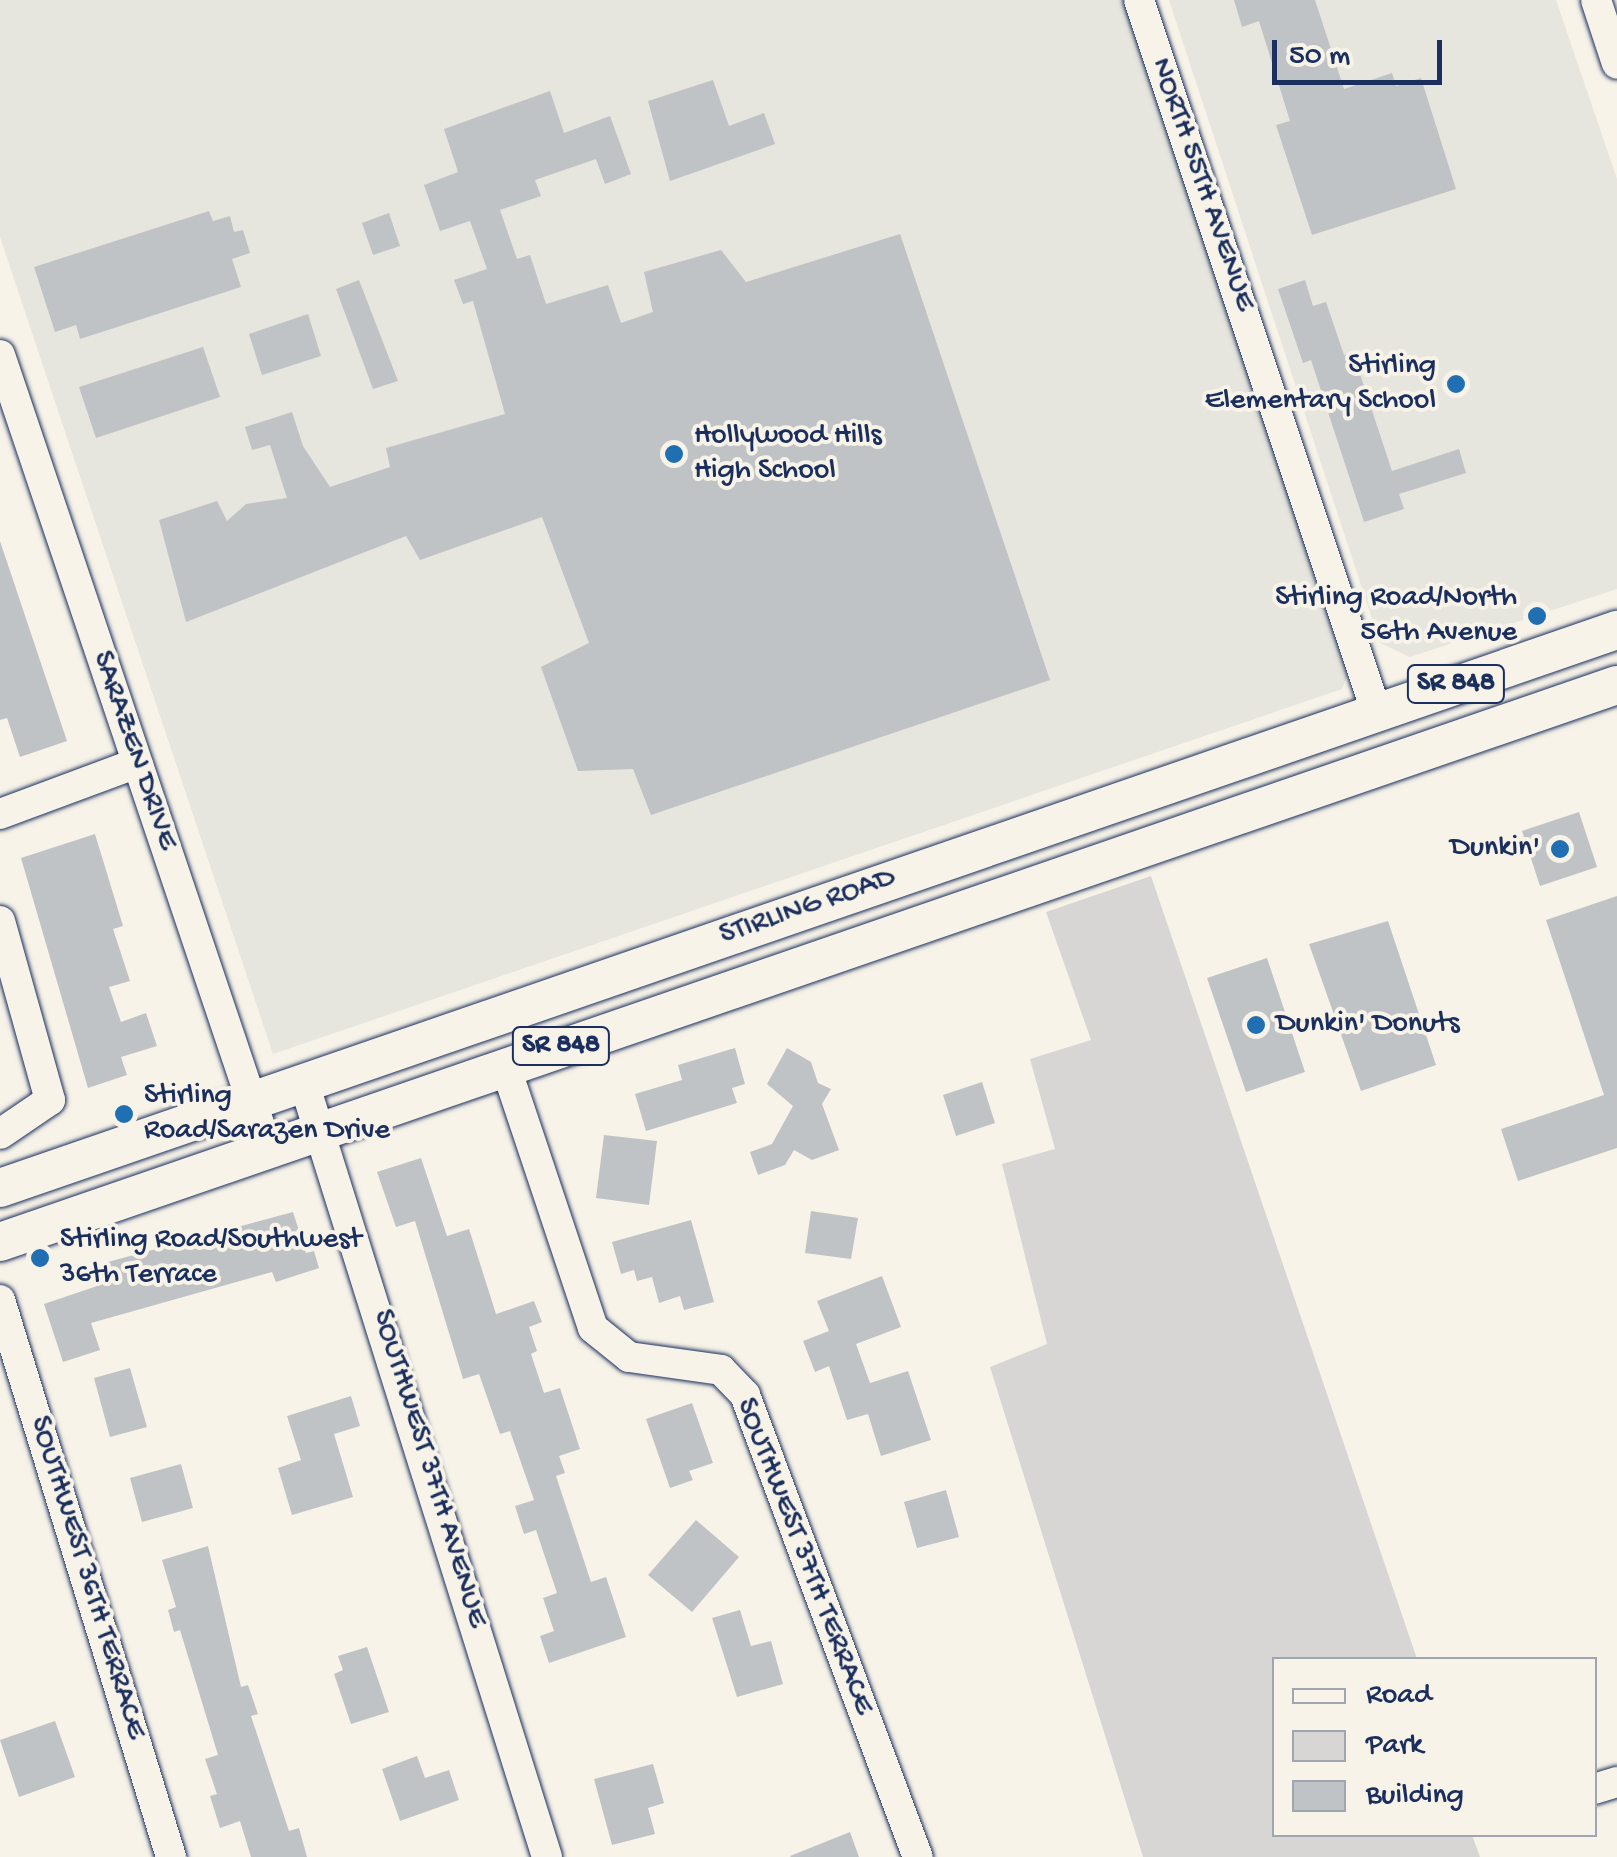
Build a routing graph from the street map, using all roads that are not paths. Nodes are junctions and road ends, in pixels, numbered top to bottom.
1 (1140, 0) edge
2 (1596, 0) edge
3 (1617, 64) edge
4 (0, 355) edge
5 (1617, 630) edge
6 (1617, 685) edge
7 (1376, 710) junction
8 (137, 763) junction
9 (1326, 787) junction
10 (0, 814) edge
11 (0, 920) edge
12 (505, 1065) junction
13 (304, 1084) junction
14 (253, 1101) junction
15 (320, 1129) junction
16 (0, 1134) edge
17 (267, 1147) junction
18 (0, 1188) edge
19 (0, 1242) edge
20 (0, 1300) edge
21 (171, 1857) edge
22 (548, 1857) edge
23 (918, 1857) edge

1 - 7 street, NORTH 55TH AVENUE
2 - 3 street
4 - 8 street, SARAZEN DRIVE
5 - 7 main road, STIRLING ROAD / SR 848
6 - 9 main road, STIRLING ROAD / SR 848
7 - 9 main road
7 - 13 main road, STIRLING ROAD / SR 848
8 - 10 street
8 - 14 street, SARAZEN DRIVE
9 - 12 main road, STIRLING ROAD / SR 848
11 - 16 street
12 - 15 main road, STIRLING ROAD / SR 848
12 - 23 street, SOUTHWEST 37TH TERRACE
13 - 14 main road, STIRLING ROAD / SR 848
13 - 15 street, SOUTHWEST 37TH AVENUE
14 - 17 street, SARAZEN DRIVE
14 - 18 main road, STIRLING ROAD / SR 848
15 - 17 main road, STIRLING ROAD / SR 848
15 - 22 street, SOUTHWEST 37TH AVENUE
17 - 19 main road, STIRLING ROAD / SR 848
20 - 21 street, SOUTHWEST 36TH TERRACE

